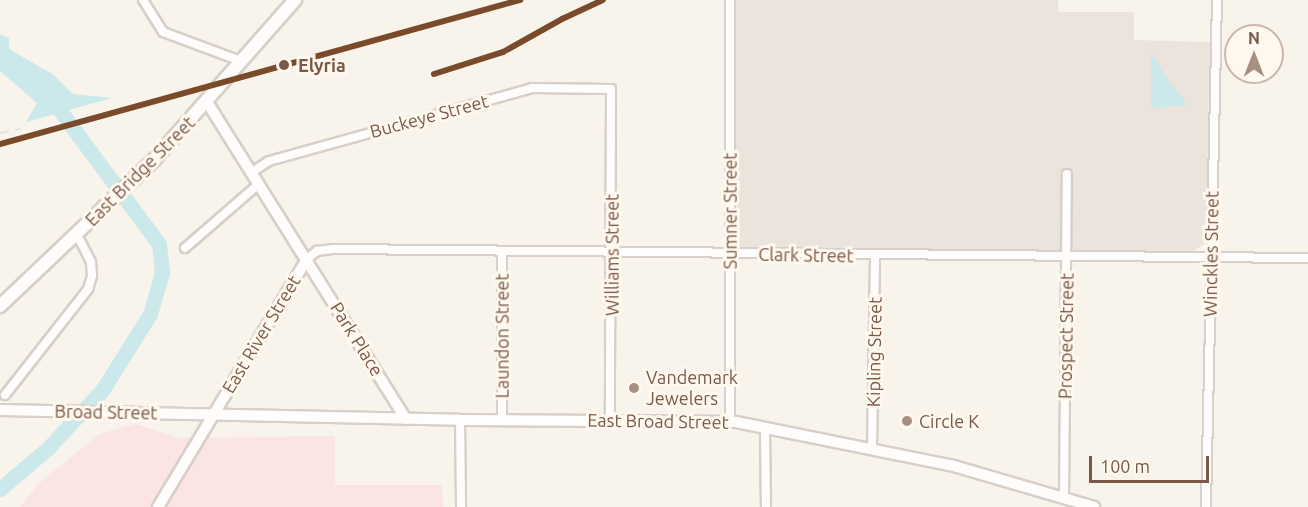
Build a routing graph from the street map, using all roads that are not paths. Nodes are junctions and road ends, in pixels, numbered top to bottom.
1 (143, 0) edge
2 (295, 0) edge
3 (730, 0) edge
4 (1217, 0) edge
5 (241, 61) junction
6 (611, 89) joint
7 (207, 102) junction
8 (252, 172) junction
9 (1067, 174) dead end
10 (259, 184) junction
11 (76, 235) junction
12 (185, 248) dead end
13 (502, 251) junction
14 (612, 252) junction
15 (730, 254) junction
16 (875, 256) junction
17 (1067, 257) junction
18 (1211, 257) junction
19 (1308, 258) edge
20 (307, 259) junction
21 (0, 306) edge
22 (5, 395) dead end
23 (0, 410) edge
24 (212, 415) junction
25 (406, 419) junction
26 (460, 420) junction
27 (502, 420) junction
28 (610, 421) junction
29 (730, 422) junction
30 (765, 428) junction
31 (872, 449) junction
32 (1068, 502) edge
33 (158, 507) edge
34 (461, 507) edge
35 (766, 507) edge
36 (1094, 507) edge
37 (1206, 507) edge

1 - 5 street
2 - 5 main road, East Bridge Street
3 - 15 street, Sumner Street
4 - 18 street, Winckles Street
5 - 7 main road, East Bridge Street
6 - 8 street, Buckeye Street
6 - 14 street, Williams Street
7 - 8 street, East River Street
7 - 11 main road, East Bridge Street
8 - 10 street, East River Street
9 - 17 street, Prospect Street
10 - 12 street
10 - 20 street, East River Street
11 - 21 main road, East Bridge Street
11 - 22 street
13 - 14 street, Clark Street
13 - 20 street, Clark Street
13 - 27 street, Laundon Street
14 - 15 street, Clark Street
14 - 28 street, Williams Street
15 - 16 street, Clark Street
15 - 29 street, Sumner Street
16 - 17 street, Clark Street
16 - 31 street, Kipling Street
17 - 18 street, Clark Street
17 - 32 street, Prospect Street
18 - 19 street, Clark Street
18 - 37 street, Winckles Street
20 - 24 street, East River Street
20 - 25 street, Park Place
23 - 24 street, Broad Street
24 - 25 street, East Broad Street
24 - 33 street, East River Street
25 - 26 street, East Broad Street
26 - 27 street, East Broad Street
26 - 34 street
27 - 28 street, East Broad Street
28 - 29 street, East Broad Street
29 - 30 street, East Broad Street
30 - 31 street, East Broad Street
30 - 35 street
31 - 32 street, East Broad Street
32 - 36 street, East Broad Street

